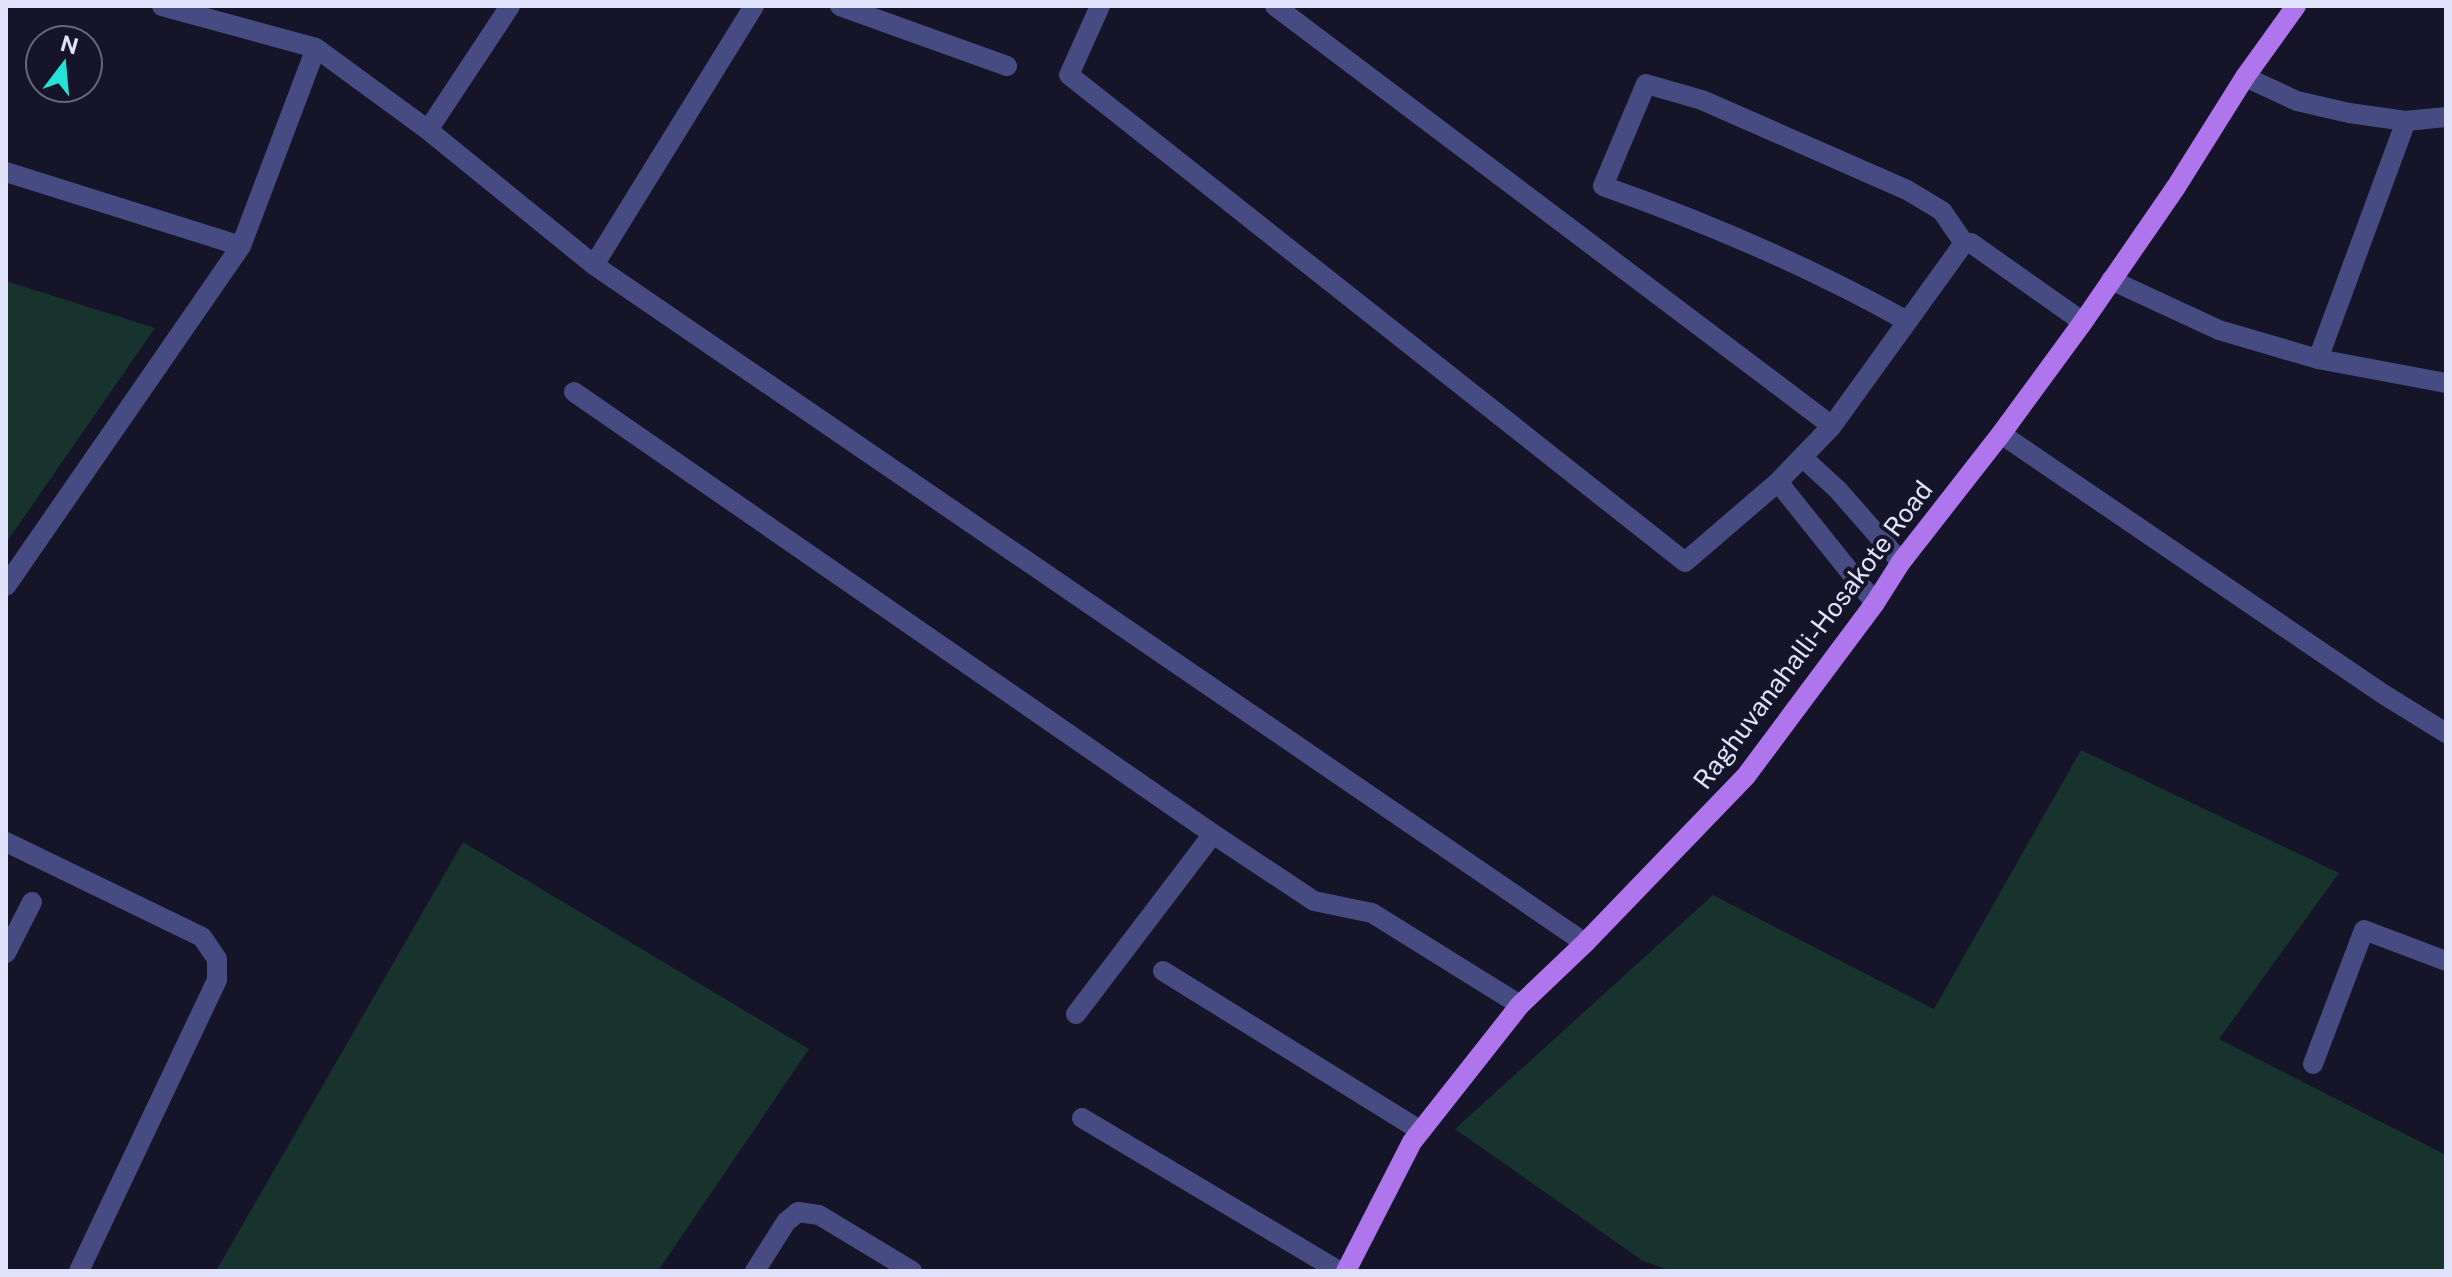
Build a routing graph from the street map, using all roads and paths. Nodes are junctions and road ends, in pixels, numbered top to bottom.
1 (162, 6) edge
2 (510, 6) edge
3 (754, 6) edge
4 (840, 6) edge
5 (1100, 6) edge
6 (1275, 6) edge
7 (2296, 6) edge
8 (316, 48) junction
9 (1007, 66) dead end
10 (2245, 77) junction
11 (2446, 117) edge
12 (2406, 121) junction
13 (428, 130) junction
14 (6, 172) edge
15 (1964, 243) junction
16 (241, 246) junction
17 (594, 265) junction
18 (2111, 280) junction
19 (1907, 321) junction
20 (2083, 322) junction
21 (2318, 359) junction
22 (2446, 383) edge
23 (574, 392) dead end
24 (1832, 426) junction
25 (2001, 434) junction
26 (1802, 457) junction
27 (1778, 482) junction
28 (1901, 562) junction
29 (6, 586) edge
30 (1875, 603) junction
31 (2446, 733) edge
32 (1213, 834) junction
33 (6, 842) edge
34 (32, 902) dead end
35 (1585, 943) junction
36 (6, 953) edge
37 (2446, 961) edge
38 (1163, 971) dead end
39 (1520, 1005) junction
40 (1076, 1014) dead end
41 (2313, 1064) dead end
42 (1082, 1118) dead end
43 (1421, 1131) junction
44 (79, 1271) edge
45 (755, 1271) edge
46 (912, 1271) edge
47 (1339, 1271) edge
48 (1346, 1271) edge

1 - 8 street
2 - 13 street
3 - 17 street
4 - 9 street
5 - 27 street
6 - 24 street
7 - 10 main road, Raghuvanahalli-Hosakote Road
8 - 13 street
8 - 16 street
10 - 12 street
10 - 18 main road, Raghuvanahalli-Hosakote Road
11 - 12 street
12 - 21 street
13 - 17 street
14 - 16 street
15 - 19 street
15 - 19 street
15 - 20 street
16 - 29 street
17 - 35 street
18 - 20 main road, Raghuvanahalli-Hosakote Road
18 - 21 street
19 - 24 street
20 - 25 main road, Raghuvanahalli-Hosakote Road
21 - 22 street
23 - 32 street
24 - 26 street
25 - 28 main road, Raghuvanahalli-Hosakote Road
25 - 31 street
26 - 27 street
26 - 28 street
27 - 30 street
28 - 30 main road, Raghuvanahalli-Hosakote Road
30 - 35 main road, Raghuvanahalli-Hosakote Road
32 - 39 street
32 - 40 street
33 - 44 street
34 - 36 street
35 - 39 main road, Raghuvanahalli-Hosakote Road
37 - 41 street
38 - 43 street
39 - 43 main road, Raghuvanahalli-Hosakote Road
42 - 47 street
43 - 48 main road, Raghuvanahalli-Hosakote Road
45 - 46 street

